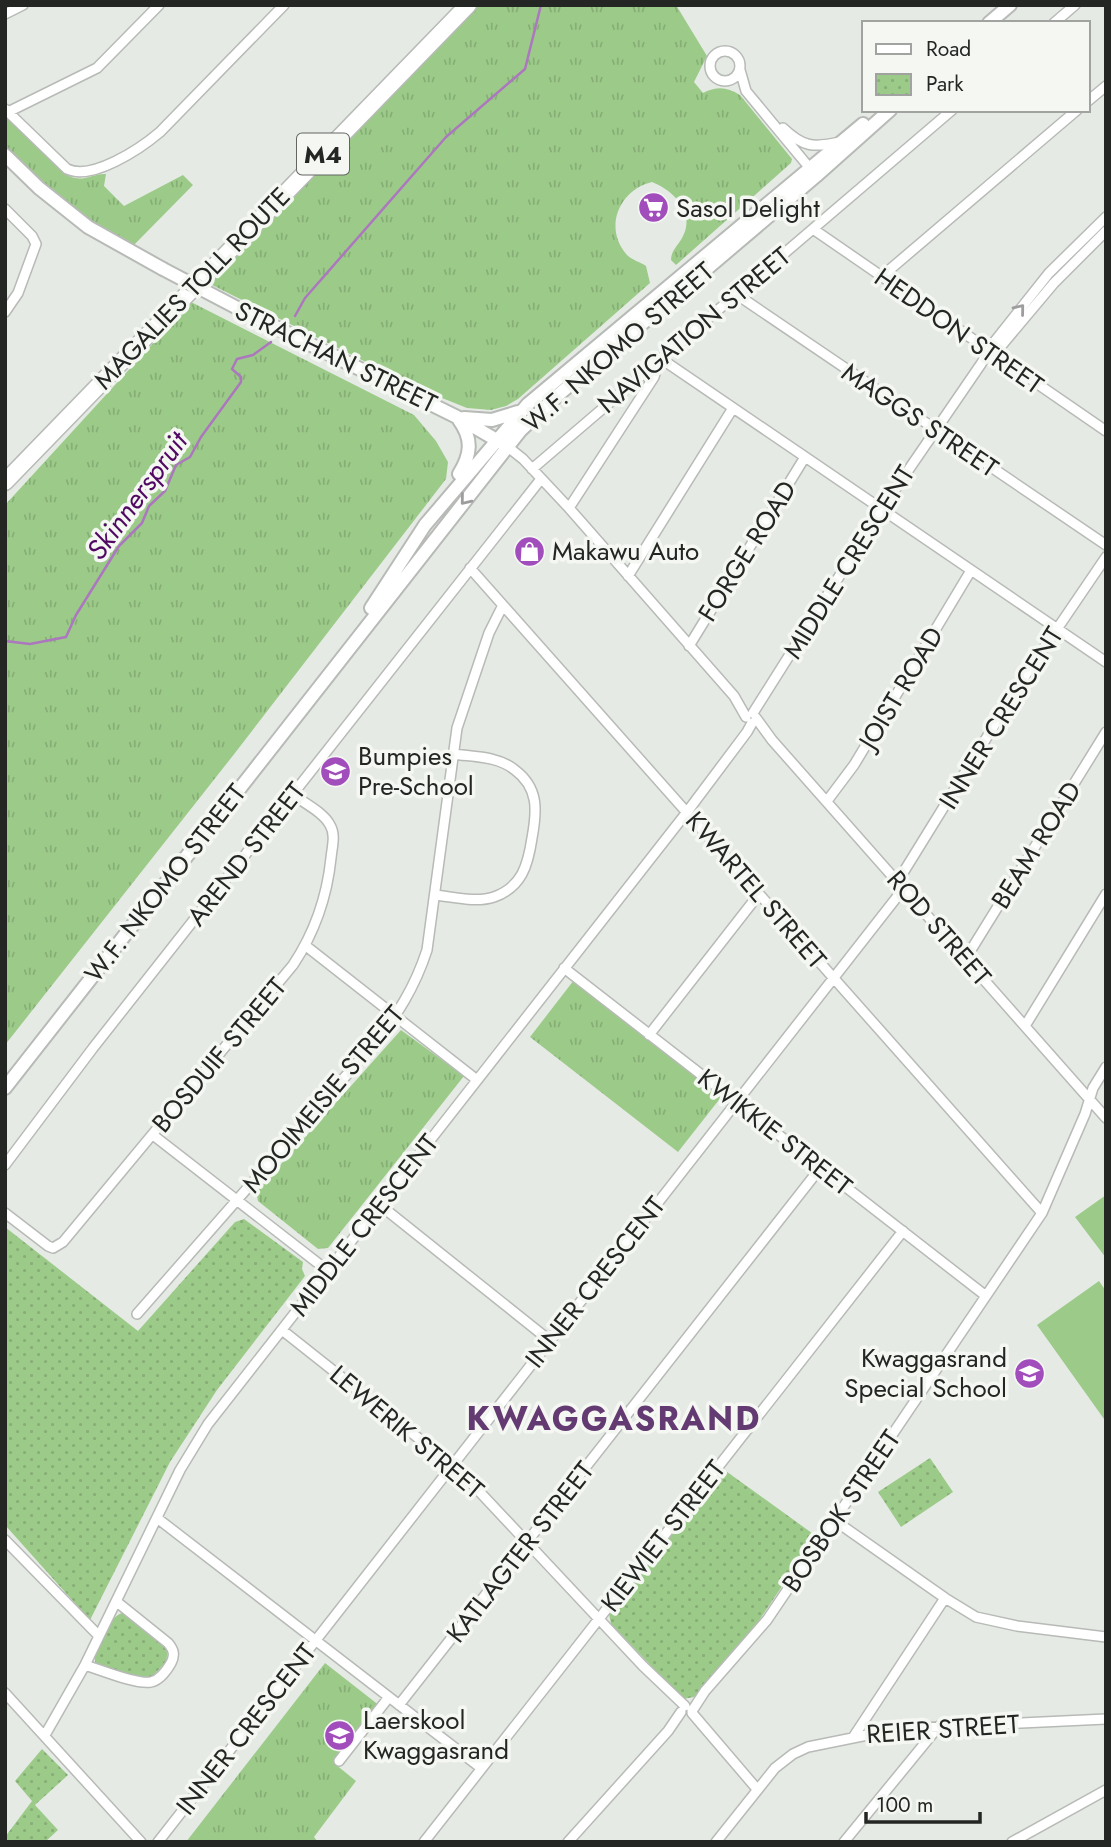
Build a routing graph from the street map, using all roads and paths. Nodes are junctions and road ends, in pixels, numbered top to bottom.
1 (23, 5) edge
2 (159, 5) edge
3 (284, 5) edge
4 (456, 5) edge
5 (468, 5) edge
6 (1010, 5) edge
7 (1075, 5) edge
8 (7, 10) edge
9 (991, 21) edge
10 (1056, 21) edge
11 (740, 70) junction
12 (728, 81) junction
13 (1106, 86) edge
14 (746, 91) junction
15 (1090, 99) edge
16 (756, 103) junction
17 (6, 110) edge
18 (878, 112) edge
19 (887, 112) edge
20 (950, 112) edge
21 (1075, 112) edge
22 (841, 142) junction
23 (5, 155) edge
24 (813, 171) junction
25 (5, 209) edge
26 (1106, 217) edge
27 (813, 229) junction
28 (1106, 231) edge
29 (881, 277) junction
30 (736, 294) junction
31 (5, 312) edge
32 (1009, 338) junction
33 (990, 354) junction
34 (660, 358) junction
35 (1005, 363) junction
36 (733, 408) junction
37 (523, 410) junction
38 (457, 417) junction
39 (935, 430) junction
40 (1106, 431) edge
41 (496, 440) junction
42 (508, 447) junction
43 (805, 457) junction
44 (5, 468) edge
45 (533, 469) junction
46 (541, 479) junction
47 (5, 482) edge
48 (569, 508) junction
49 (881, 510) junction
50 (425, 525) junction
51 (1106, 545) edge
52 (1106, 556) edge
53 (470, 568) junction
54 (971, 572) junction
55 (628, 576) junction
56 (502, 607) junction
57 (1058, 627) junction
58 (689, 646) junction
59 (1106, 662) edge
60 (325, 679) junction
61 (752, 717) junction
62 (1106, 732) edge
63 (453, 754) junction
64 (292, 794) junction
65 (827, 801) junction
66 (687, 812) junction
67 (901, 885) junction
68 (759, 894) junction
69 (1106, 894) edge
70 (435, 895) junction
71 (306, 946) junction
72 (966, 958) junction
73 (564, 968) junction
74 (834, 978) junction
75 (396, 1017) junction
76 (1025, 1026) junction
77 (649, 1035) junction
78 (1106, 1066) edge
79 (477, 1080) junction
80 (5, 1088) edge
81 (1090, 1100) junction
82 (737, 1101) junction
83 (1106, 1118) edge
84 (153, 1135) junction
85 (5, 1165) edge
86 (821, 1167) junction
87 (238, 1200) junction
88 (380, 1206) junction
89 (5, 1213) edge
90 (1042, 1213) junction
91 (902, 1231) junction
92 (328, 1271) junction
93 (986, 1296) junction
94 (137, 1314) dead end
95 (282, 1330) junction
96 (549, 1340) junction
97 (452, 1464) junction
98 (157, 1518) junction
99 (834, 1520) junction
100 (5, 1540) edge
101 (528, 1543) junction
102 (945, 1598) junction
103 (117, 1602) junction
104 (599, 1619) junction
105 (99, 1636) junction
106 (1106, 1637) edge
107 (316, 1639) junction
108 (85, 1665) junction
109 (5, 1693) edge
110 (389, 1697) junction
111 (399, 1705) junction
112 (687, 1711) junction
113 (1106, 1718) edge
114 (939, 1726) junction
115 (44, 1735) junction
116 (854, 1736) junction
117 (339, 1761) dead end
118 (481, 1768) junction
119 (757, 1789) junction
120 (1106, 1790) edge
121 (141, 1842) edge
122 (158, 1842) edge
123 (424, 1842) edge
124 (568, 1842) edge
125 (716, 1842) edge
126 (844, 1842) edge
127 (1012, 1842) edge

1 - 8 street
2 - 17 street
3 - 17 street
4 - 44 highway, MAGALIES TOLL ROUTE / M4
5 - 47 highway, MAGALIES TOLL ROUTE / M4
6 - 9 main road
7 - 10 street
11 - 12 street
11 - 12 street
11 - 14 street
12 - 14 street
13 - 15 street
14 - 16 street
16 - 22 street
16 - 24 street
18 - 22 main road, W.F. NKOMO STREET
19 - 24 main road, W.F. NKOMO STREET
20 - 27 street, NAVIGATION STREET
21 - 29 street
22 - 24 main road, W.F. NKOMO STREET
23 - 38 main road, STRACHAN STREET, bridge
24 - 37 main road, W.F. NKOMO STREET
24 - 42 main road, W.F. NKOMO STREET
25 - 31 street
33 -> 26 street, MIDDLE CRESCENT
27 - 29 street, HEDDON STREET
27 - 30 street, NAVIGATION STREET
28 - 32 street, MIDDLE CRESCENT
29 - 33 street, HEDDON STREET
30 - 34 street, NAVIGATION STREET
30 - 39 street, MAGGS STREET
32 - 33 street, MIDDLE CRESCENT
32 - 35 street
33 - 35 street, HEDDON STREET
33 - 39 street, MIDDLE CRESCENT
34 - 36 street
34 - 45 street, NAVIGATION STREET
34 - 48 street
35 - 40 street, HEDDON STREET
36 - 43 street
36 - 55 street
37 - 38 main road
37 - 41 main road, W.F. NKOMO STREET
38 - 41 main road, STRACHAN STREET
38 - 50 main road
39 - 49 street, MIDDLE CRESCENT
39 - 51 street, MAGGS STREET
41 - 42 main road, ROD STREET
41 - 50 main road, W.F. NKOMO STREET
42 - 45 street, ROD STREET
42 -> 60 main road, W.F. NKOMO STREET
43 - 49 street
43 - 58 street, FORGE ROAD
45 - 46 street, ROD STREET
46 - 48 street, ROD STREET
46 - 53 street, AREND STREET
48 - 55 street, ROD STREET
49 - 54 street
49 - 61 street, MIDDLE CRESCENT
50 - 60 main road, W.F. NKOMO STREET
52 - 57 street, INNER CRESCENT
53 - 56 street, KWARTEL STREET
53 - 64 street, AREND STREET
54 - 57 street
54 - 65 street, JOIST ROAD
55 - 58 street, ROD STREET
56 - 63 street, MOOIMEISIE STREET
56 - 66 street, KWARTEL STREET
57 - 59 street
57 - 67 street, INNER CRESCENT
58 - 61 street, ROD STREET
60 - 80 main road, W.F. NKOMO STREET
61 - 65 street, ROD STREET
61 - 66 street, MIDDLE CRESCENT
62 - 72 street, BEAM ROAD
63 - 70 street, MOOIMEISIE STREET
63 - 70 street
64 - 71 street, BOSDUIF STREET
64 - 85 street, AREND STREET
65 - 67 street, ROD STREET
66 - 68 street, KWARTEL STREET
66 - 73 street, MIDDLE CRESCENT
67 - 72 street, ROD STREET
67 - 74 street, INNER CRESCENT
68 - 74 street, KWARTEL STREET
68 - 77 street
69 - 76 street
70 - 75 street, MOOIMEISIE STREET
71 - 75 street
71 - 84 street, BOSDUIF STREET
72 - 76 street, ROD STREET
73 - 77 street, KWIKKIE STREET
73 - 79 street, MIDDLE CRESCENT
74 - 82 street, INNER CRESCENT
74 - 90 street, KWARTEL STREET
75 - 79 street
75 - 87 street, MOOIMEISIE STREET
76 - 81 street, ROD STREET
77 - 82 street, KWIKKIE STREET
78 - 81 street, BOSBOK STREET
79 - 88 street, MIDDLE CRESCENT
81 - 83 street, ROD STREET
81 - 90 street, BOSBOK STREET
82 - 86 street, KWIKKIE STREET
82 - 96 street, INNER CRESCENT
84 - 87 street
84 - 89 street, BOSDUIF STREET
86 - 91 street, KWIKKIE STREET
86 - 101 street, KATLAGTER STREET
87 - 92 street
87 - 94 street, MOOIMEISIE STREET
88 - 92 street, MIDDLE CRESCENT
88 - 96 street
90 - 93 street, BOSBOK STREET
91 - 93 street, KWIKKIE STREET
91 - 104 street, KIEWIET STREET
92 - 95 street, MIDDLE CRESCENT
93 - 99 street, BOSBOK STREET
95 - 97 street, LEWERIK STREET
95 - 98 street, MIDDLE CRESCENT
96 - 97 street, INNER CRESCENT
97 - 101 street, LEWERIK STREET
97 - 107 street, INNER CRESCENT
98 - 103 street, MIDDLE CRESCENT
98 - 107 street
99 - 102 street
99 - 112 street, BOSBOK STREET
100 - 105 street
101 - 104 street, LEWERIK STREET
101 - 111 street, KATLAGTER STREET
102 - 106 street
102 - 116 street
103 - 105 street, MIDDLE CRESCENT
103 - 108 street
104 - 112 street, LEWERIK STREET
104 - 118 street, KIEWIET STREET
105 - 108 street, MIDDLE CRESCENT
107 - 110 street
107 - 122 street, INNER CRESCENT
108 - 115 street, MIDDLE CRESCENT
109 - 115 street
110 - 111 street
110 - 117 street
111 - 118 street
112 - 119 street, LEWERIK STREET
112 - 124 street, BOSBOK STREET
113 - 114 street, REIER STREET
114 - 116 street, REIER STREET
114 - 126 street
115 - 121 street
116 - 119 street, REIER STREET
118 - 123 street, KIEWIET STREET
119 - 125 street, REIER STREET
120 - 127 street

